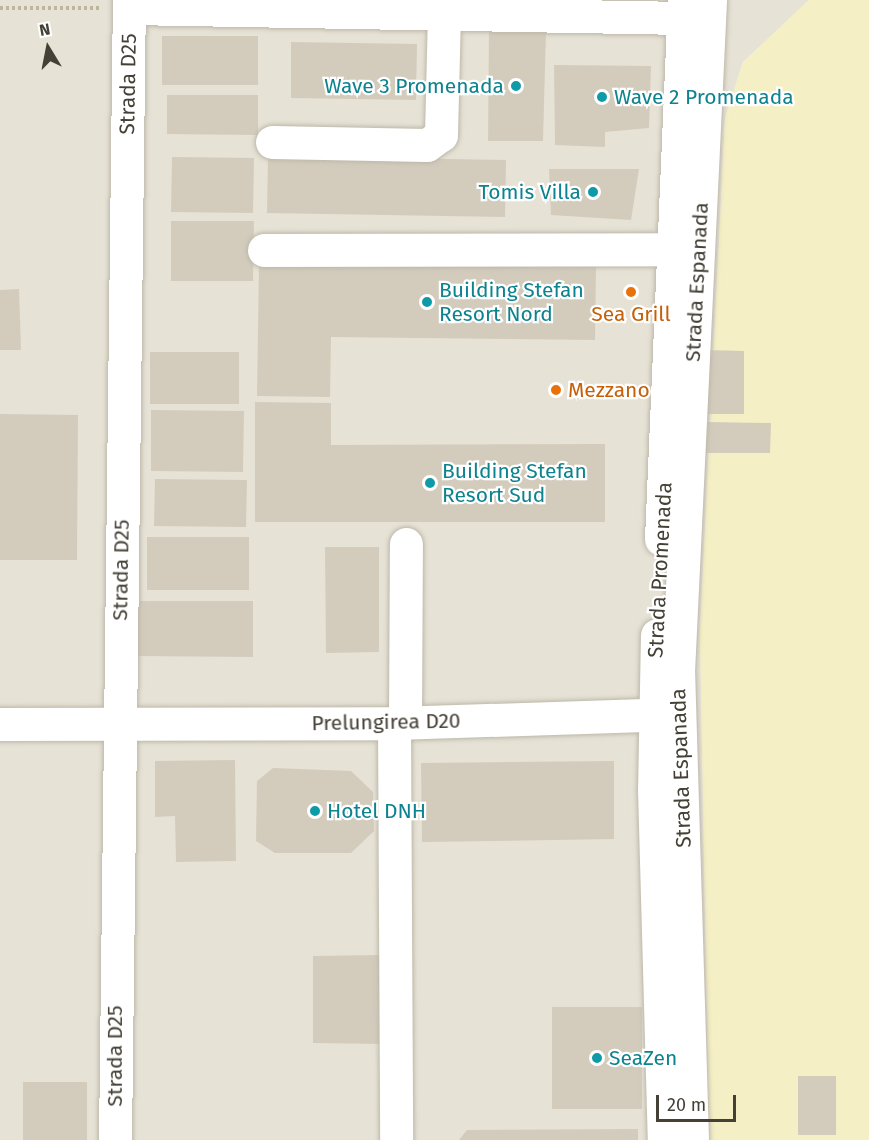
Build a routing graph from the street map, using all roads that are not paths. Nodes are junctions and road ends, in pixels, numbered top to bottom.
1 (710, 0) edge
2 (129, 4) edge
3 (683, 9) edge
4 (444, 13) junction
5 (273, 142) dead end
6 (674, 249) junction
7 (264, 250) dead end
8 (406, 544) dead end
9 (653, 715) junction
10 (399, 723) junction
11 (0, 724) edge
12 (118, 725) junction
13 (115, 1140) edge
14 (396, 1140) edge
15 (664, 1140) edge
16 (692, 1140) edge

1 - 16 street, Strada Espanada
2 - 4 street
2 - 12 street, Strada D25
3 - 4 street
3 - 6 street, Strada Promenada
4 - 5 street
6 - 7 street
6 - 9 street, Strada Promenada
8 - 10 street
9 - 10 street, Prelungirea D20
9 - 15 street, Strada Promenada
10 - 12 street, Prelungirea D20
10 - 14 street
11 - 12 street, Prelungirea D20
12 - 13 street, Strada D25

